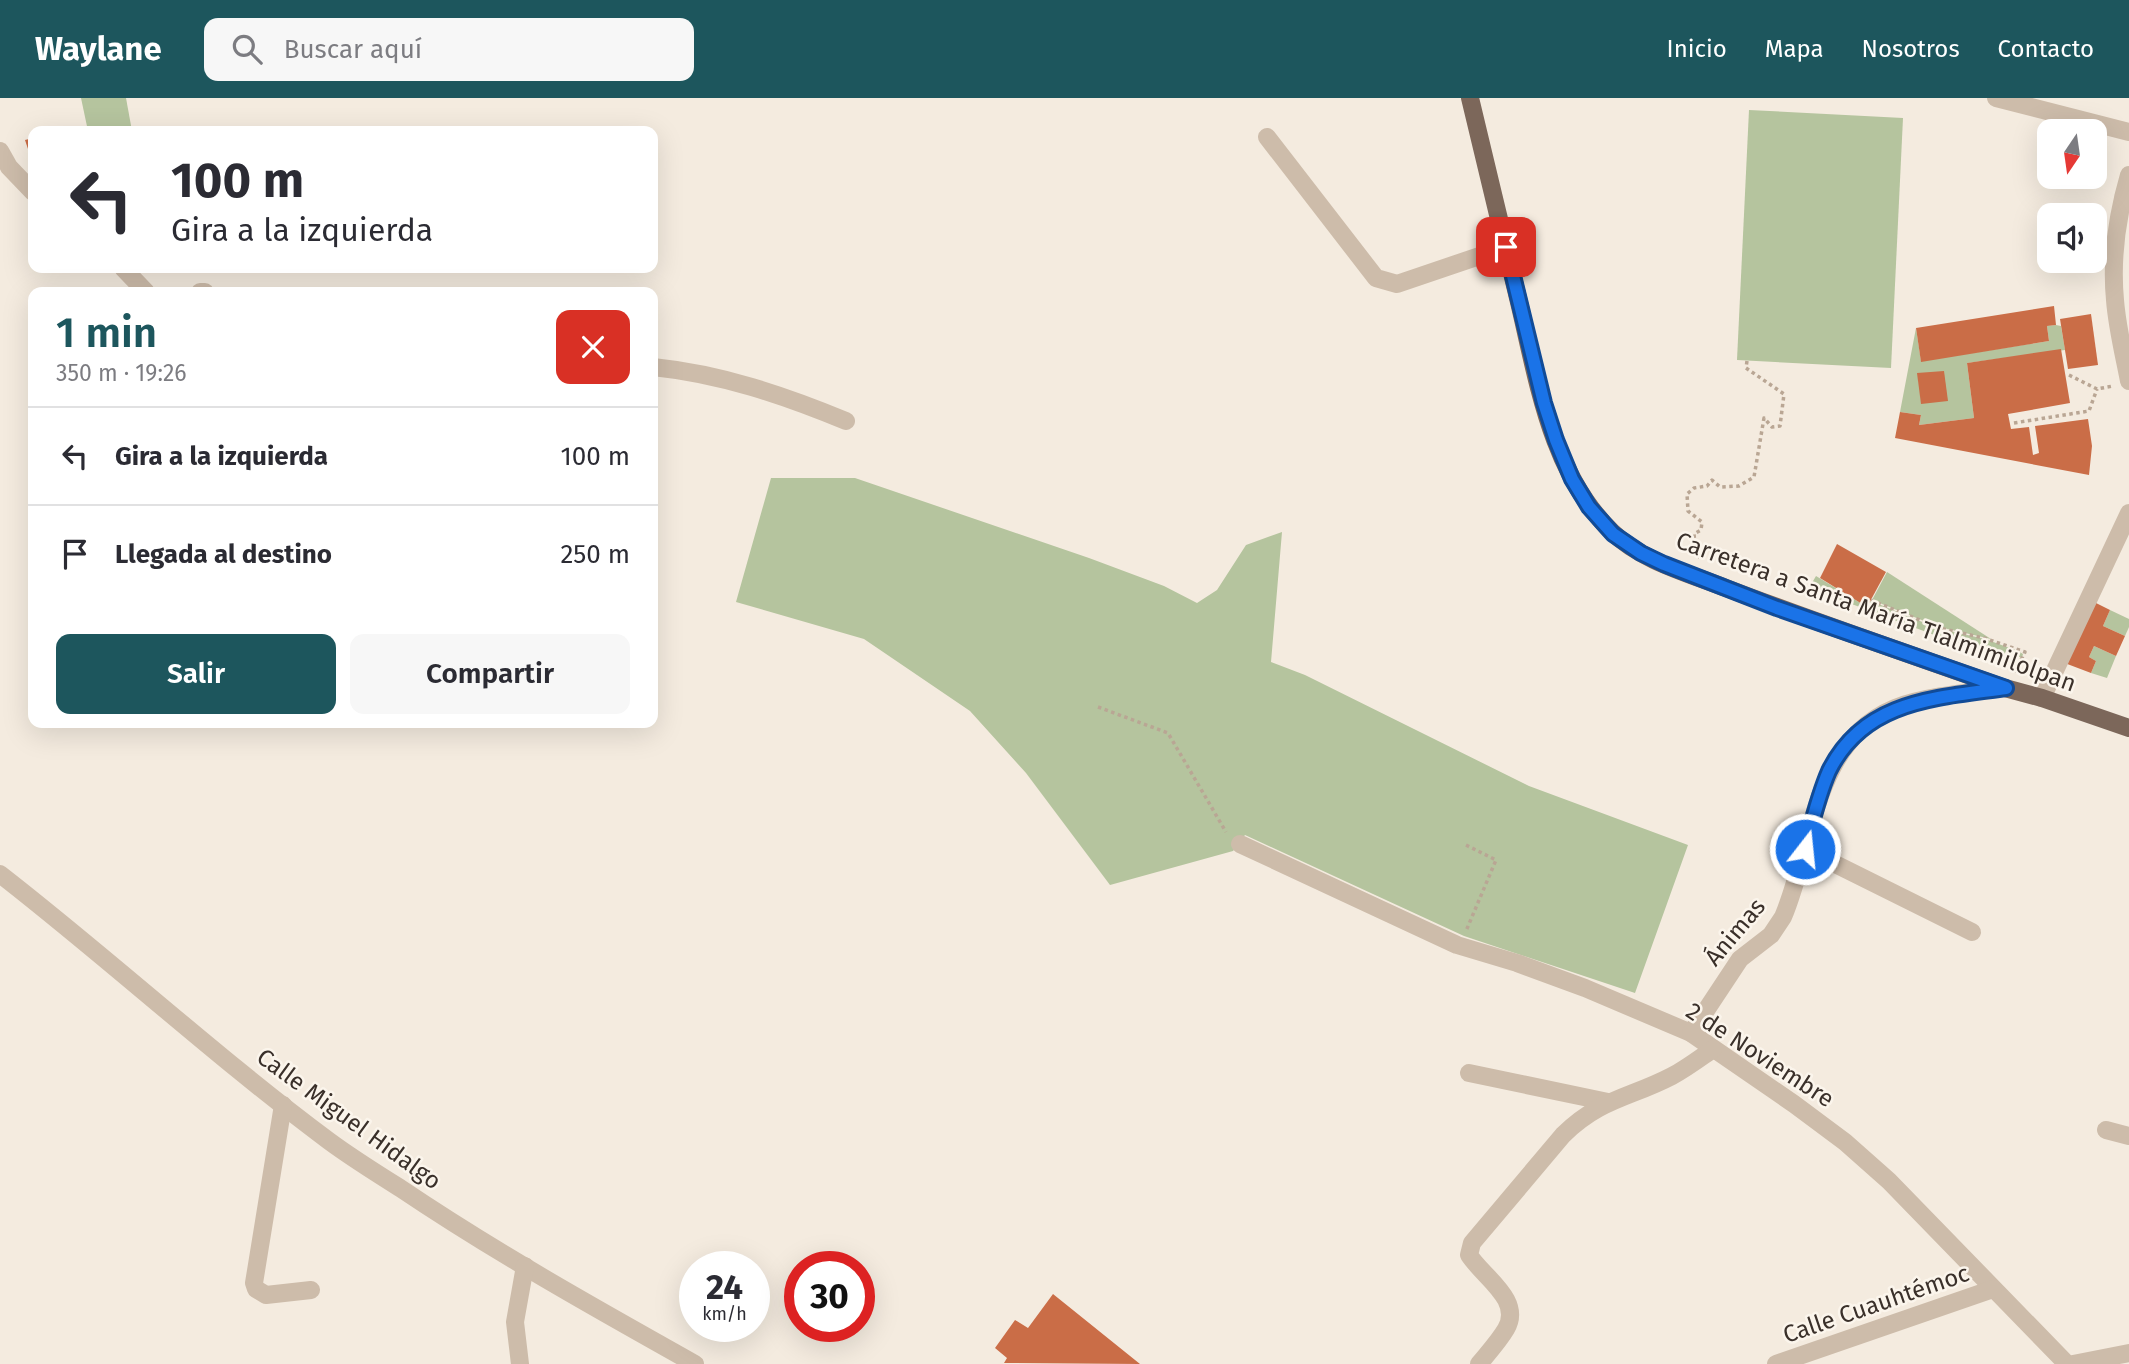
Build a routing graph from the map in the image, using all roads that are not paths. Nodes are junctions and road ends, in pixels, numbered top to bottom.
1 (1470, 98) edge
2 (1996, 98) edge
3 (2129, 132) edge
4 (1267, 137) dead end
5 (0, 150) edge
6 (2129, 175) edge
7 (28, 186) edge
8 (2125, 208) edge
9 (1506, 247) junction
10 (128, 273) edge
11 (141, 287) edge
12 (2122, 303) edge
13 (658, 368) edge
14 (2125, 383) edge
15 (846, 421) dead end
16 (2129, 513) edge
17 (2006, 688) junction
18 (2042, 698) junction
19 (2129, 728) edge
20 (1240, 844) road end
21 (1805, 849) junction
22 (0, 874) edge
23 (1972, 932) dead end
24 (1691, 1033) junction
25 (1713, 1049) junction
26 (1469, 1073) dead end
27 (1608, 1102) junction
28 (283, 1105) junction
29 (2106, 1130) dead end
30 (2129, 1136) edge
31 (525, 1266) junction
32 (1993, 1289) junction
33 (311, 1290) dead end
34 (2129, 1353) edge
35 (520, 1364) edge
36 (695, 1364) edge
37 (1479, 1364) edge
38 (1776, 1364) edge
39 (2067, 1364) edge
40 (2073, 1364) edge

1 - 9 main road, Carretera a Santa María Tlalmimilolpan
2 - 3 street
4 - 9 street
5 - 7 street
6 - 8 street
8 - 12 street
9 - 17 main road, Carretera a Santa María Tlalmimilolpan
10 - 11 street
12 - 14 street
13 - 15 street
16 - 18 street
17 - 18 main road, Carretera a Santa María Tlalmimilolpan
17 - 21 street, Ánimas
18 - 19 main road, Carretera a Santa María Tlalmimilolpan
20 - 24 street, 2 de Noviembre
21 - 23 street
21 - 24 street, Ánimas
22 - 28 street, Calle Miguel Hidalgo
24 - 25 street, 2 de Noviembre
25 - 27 street
25 - 32 street, 2 de Noviembre
26 - 27 street
27 - 37 street
28 - 31 street, Calle Miguel Hidalgo
28 - 33 street
29 - 30 street
31 - 35 street
31 - 36 street, Calle Miguel Hidalgo
32 - 38 street, Calle Cuauhtémoc
32 - 39 street, 2 de Noviembre
34 - 40 street

